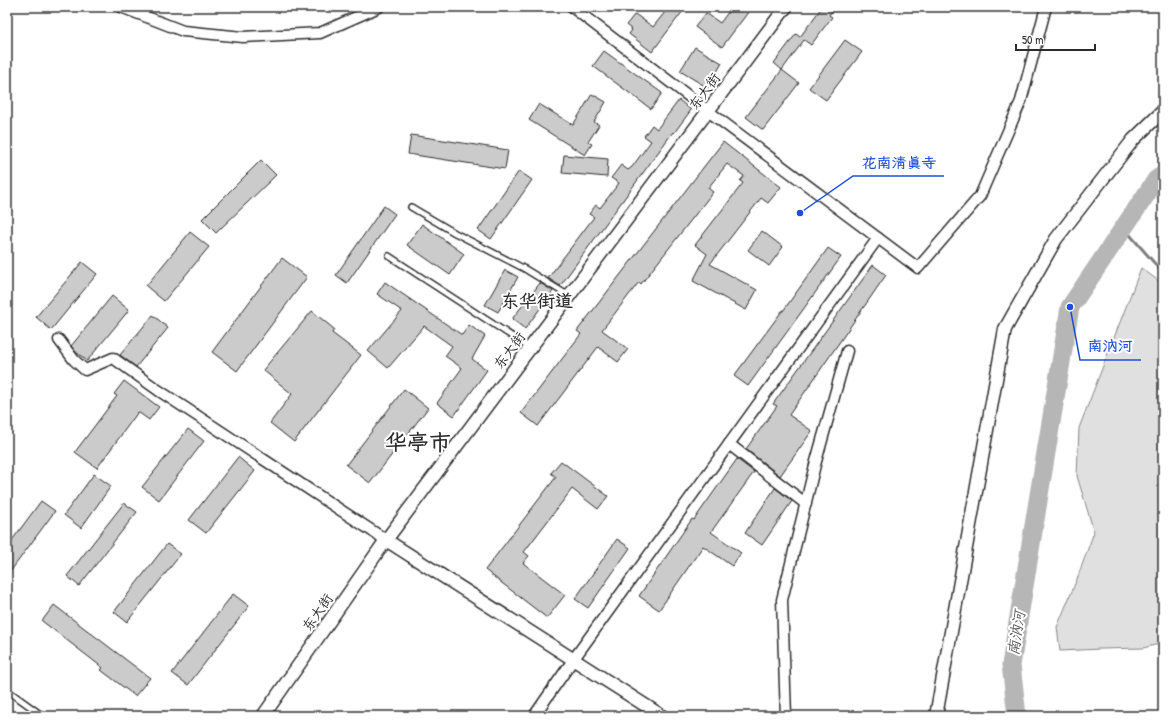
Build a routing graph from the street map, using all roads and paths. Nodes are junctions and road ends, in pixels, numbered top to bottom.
1 (121, 7) edge
2 (379, 7) edge
3 (572, 7) edge
4 (786, 7) edge
5 (1046, 7) edge
6 (708, 111) junction
7 (1163, 111) edge
8 (410, 207) dead end
9 (878, 238) junction
10 (389, 256) dead end
11 (569, 296) junction
12 (59, 340) dead end
13 (530, 348) junction
14 (847, 351) dead end
15 (729, 444) junction
16 (806, 504) junction
17 (386, 540) junction
18 (574, 660) junction
19 (7, 690) edge
20 (43, 716) edge
21 (263, 716) edge
22 (534, 716) edge
23 (662, 716) edge
24 (786, 716) edge
25 (936, 716) edge

1 - 2 street
3 - 6 street
4 - 6 street, 东大街
5 - 9 street
6 - 9 street
6 - 11 street, 东大街
7 - 25 street
8 - 11 lane
9 - 15 street
10 - 13 lane
11 - 13 street, 东大街
12 - 17 street
13 - 17 street, 东大街
14 - 16 street
15 - 16 street
15 - 18 street
16 - 24 street
17 - 18 street
17 - 21 street, 东大街
18 - 22 street
18 - 23 street
19 - 20 lane

